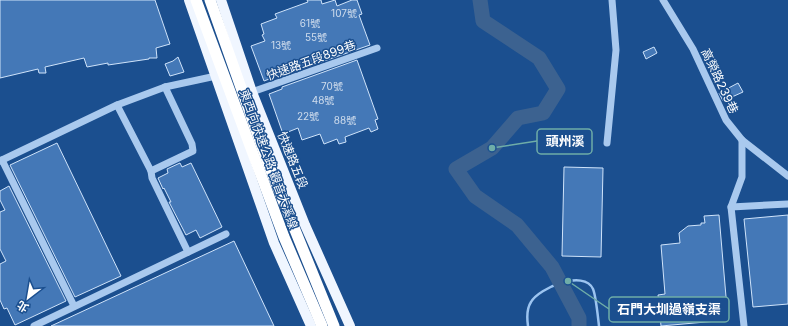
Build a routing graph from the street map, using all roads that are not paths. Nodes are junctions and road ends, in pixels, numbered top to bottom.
1 (189, 0) edge
2 (196, 0) edge
3 (210, 0) edge
4 (221, 0) edge
5 (612, 0) edge
6 (663, 0) edge
7 (377, 48) dead end
8 (216, 76) junction
9 (165, 87) junction
10 (252, 92) junction
11 (117, 105) junction
12 (742, 140) junction
13 (607, 143) dead end
14 (1, 160) edge
15 (151, 171) junction
16 (788, 176) edge
17 (788, 204) edge
18 (731, 207) junction
19 (226, 234) dead end
20 (188, 252) junction
21 (74, 306) junction
22 (34, 326) edge
23 (311, 326) edge
24 (322, 326) edge
25 (334, 326) edge
26 (350, 326) edge
27 (744, 326) edge

1 - 8 main road
2 - 24 highway, 東西向快速公路 觀音大溪線
3 - 25 highway, 東西向快速公路 觀音大溪線
4 - 10 main road, 快速路五段
5 - 13 street
6 - 12 street, 高榮路239巷
7 - 10 street, 快速路五段899巷
8 - 9 street
8 - 23 main road
9 - 11 street
9 - 15 street
10 - 26 main road, 快速路五段
11 - 14 street
11 - 15 street
12 - 16 street, 高榮路239巷
12 - 18 street
14 - 21 street
15 - 20 street
17 - 18 street
18 - 27 street
19 - 20 street
20 - 21 street
21 - 22 street

